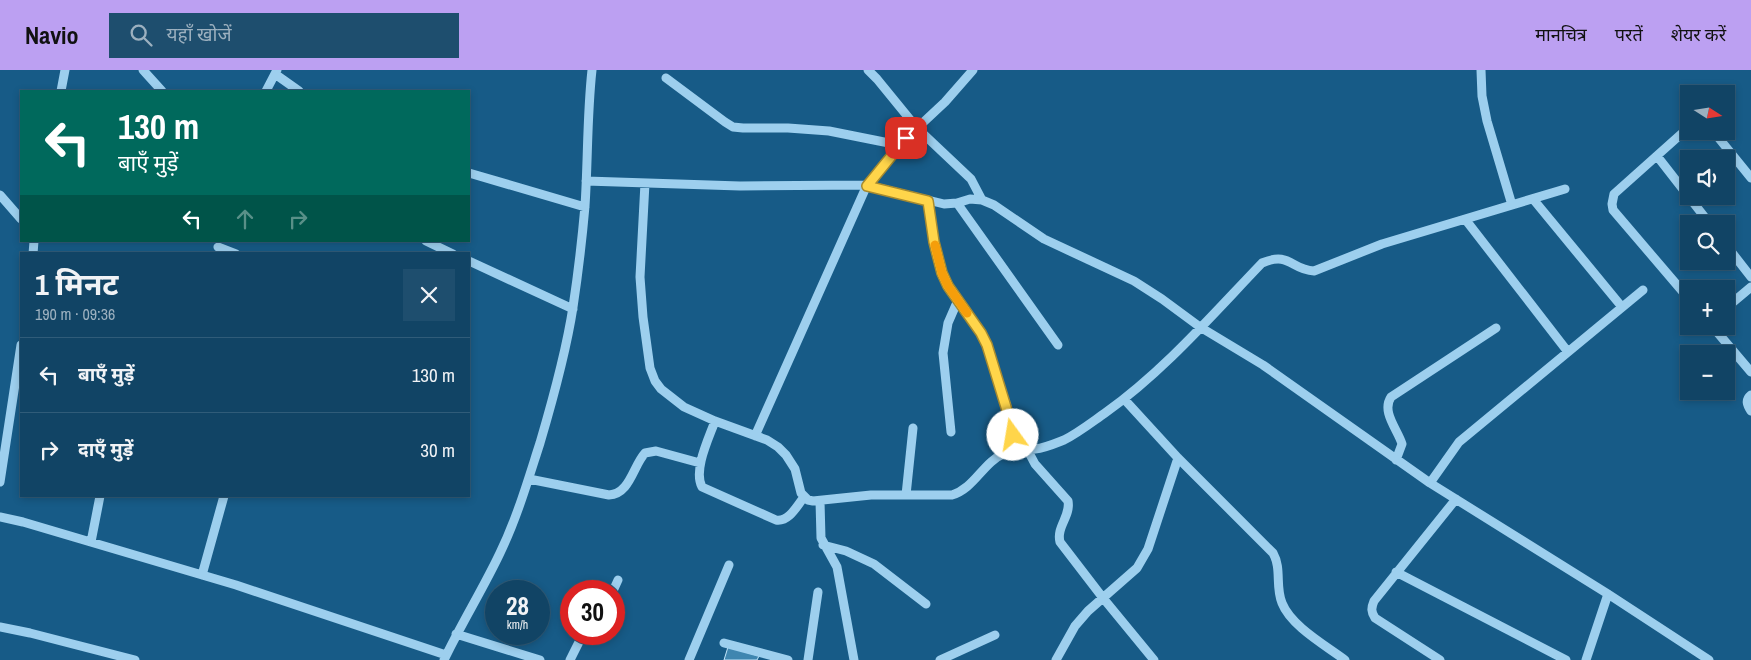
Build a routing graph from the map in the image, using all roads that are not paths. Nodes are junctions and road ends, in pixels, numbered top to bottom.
1 (65, 70) edge
2 (143, 70) edge
3 (592, 70) edge
4 (868, 70) edge
5 (973, 70) edge
6 (1481, 70) edge
7 (276, 72) edge
8 (666, 78) dead end
9 (61, 90) edge
10 (161, 90) edge
11 (267, 90) edge
12 (298, 90) edge
13 (917, 128) junction
14 (1680, 135) edge
15 (1720, 140) edge
16 (899, 145) junction
17 (1657, 156) junction
18 (470, 173) edge
19 (1751, 178) edge
20 (586, 182) junction
21 (645, 183) junction
22 (867, 186) junction
23 (1565, 189) dead end
24 (0, 194) edge
25 (1532, 199) junction
26 (982, 200) junction
27 (928, 201) junction
28 (957, 203) junction
29 (1512, 205) junction
30 (584, 207) junction
31 (1703, 215) edge
32 (20, 218) edge
33 (1465, 219) junction
34 (428, 242) edge
35 (218, 247) edge
36 (231, 252) edge
37 (449, 252) edge
38 (1735, 257) edge
39 (470, 261) edge
40 (1751, 277) edge
41 (1751, 286) edge
42 (1680, 288) edge
43 (1643, 290) dead end
44 (958, 300) junction
45 (1735, 300) edge
46 (1622, 308) junction
47 (573, 309) junction
48 (1200, 327) junction
49 (1496, 328) dead end
50 (1720, 335) edge
51 (1058, 345) dead end
52 (1568, 352) junction
53 (20, 362) edge
54 (1751, 372) edge
55 (19, 378) edge
56 (1751, 395) edge
57 (1124, 399) junction
58 (1751, 411) edge
59 (715, 421) junction
60 (913, 428) dead end
61 (951, 432) dead end
62 (755, 436) junction
63 (1027, 449) junction
64 (1016, 450) junction
65 (1178, 458) junction
66 (1396, 460) junction
67 (700, 463) junction
68 (529, 479) junction
69 (0, 482) edge
70 (1430, 483) junction
71 (906, 495) junction
72 (100, 497) edge
73 (224, 497) edge
74 (804, 497) junction
75 (1456, 499) junction
76 (820, 501) junction
77 (0, 517) edge
78 (91, 542) junction
79 (823, 545) junction
80 (729, 566) dead end
81 (1396, 572) junction
82 (202, 575) junction
83 (818, 592) dead end
84 (1608, 594) junction
85 (1103, 598) junction
86 (926, 604) dead end
87 (0, 627) edge
88 (456, 634) junction
89 (995, 635) dead end
90 (724, 643) dead end
91 (578, 645) edge
92 (445, 658) edge
93 (134, 660) edge
94 (540, 660) edge
95 (570, 660) edge
96 (689, 660) edge
97 (788, 660) edge
98 (808, 660) edge
99 (854, 660) edge
100 (940, 660) edge
101 (1056, 660) edge
102 (1154, 660) edge
103 (1344, 660) edge
104 (1440, 660) edge
105 (1566, 660) edge
106 (1586, 660) edge
107 (1709, 660) edge

1 - 9 street
2 - 10 street
3 - 20 street
4 - 13 street
5 - 13 street
6 - 29 street
7 - 11 street
7 - 12 street
8 - 16 street
13 - 16 street
13 - 26 street
14 - 17 street
15 - 19 street
16 - 22 street
17 - 31 street
17 - 42 street
18 - 30 street
20 - 21 street
20 - 30 street
21 - 22 street
21 - 59 street
22 - 27 street
22 - 62 street
23 - 25 street
24 - 32 street
25 - 29 street
25 - 46 street
26 - 28 street
26 - 48 street
27 - 28 street
27 - 44 street
28 - 51 street
29 - 33 street
30 - 47 street
33 - 48 street
33 - 52 street
34 - 37 street
35 - 36 street
38 - 40 street
39 - 47 street
41 - 45 street
43 - 46 street
44 - 61 street
44 - 64 street
46 - 52 street
47 - 68 street
48 - 57 street
48 - 66 street
49 - 66 street
50 - 54 street
52 - 70 street
53 - 55 street
55 - 69 street
56 - 58 street
57 - 63 street
57 - 65 street
59 - 62 street
59 - 67 street
60 - 71 street
62 - 74 street
63 - 64 street
63 - 85 street
64 - 71 street
65 - 85 street
65 - 103 street
66 - 70 street
67 - 68 street
67 - 74 street
68 - 88 street
70 - 75 street
71 - 76 street
72 - 78 street
73 - 82 street
74 - 76 street
75 - 81 street
75 - 84 street
76 - 79 street
77 - 78 street
78 - 82 street
79 - 86 street
79 - 99 street
80 - 96 street
81 - 104 street
81 - 105 street
82 - 92 street
83 - 98 street
84 - 106 street
84 - 107 street
85 - 101 street
85 - 102 street
87 - 93 street
88 - 92 street
88 - 94 street
89 - 100 street
90 - 97 street
91 - 95 street

